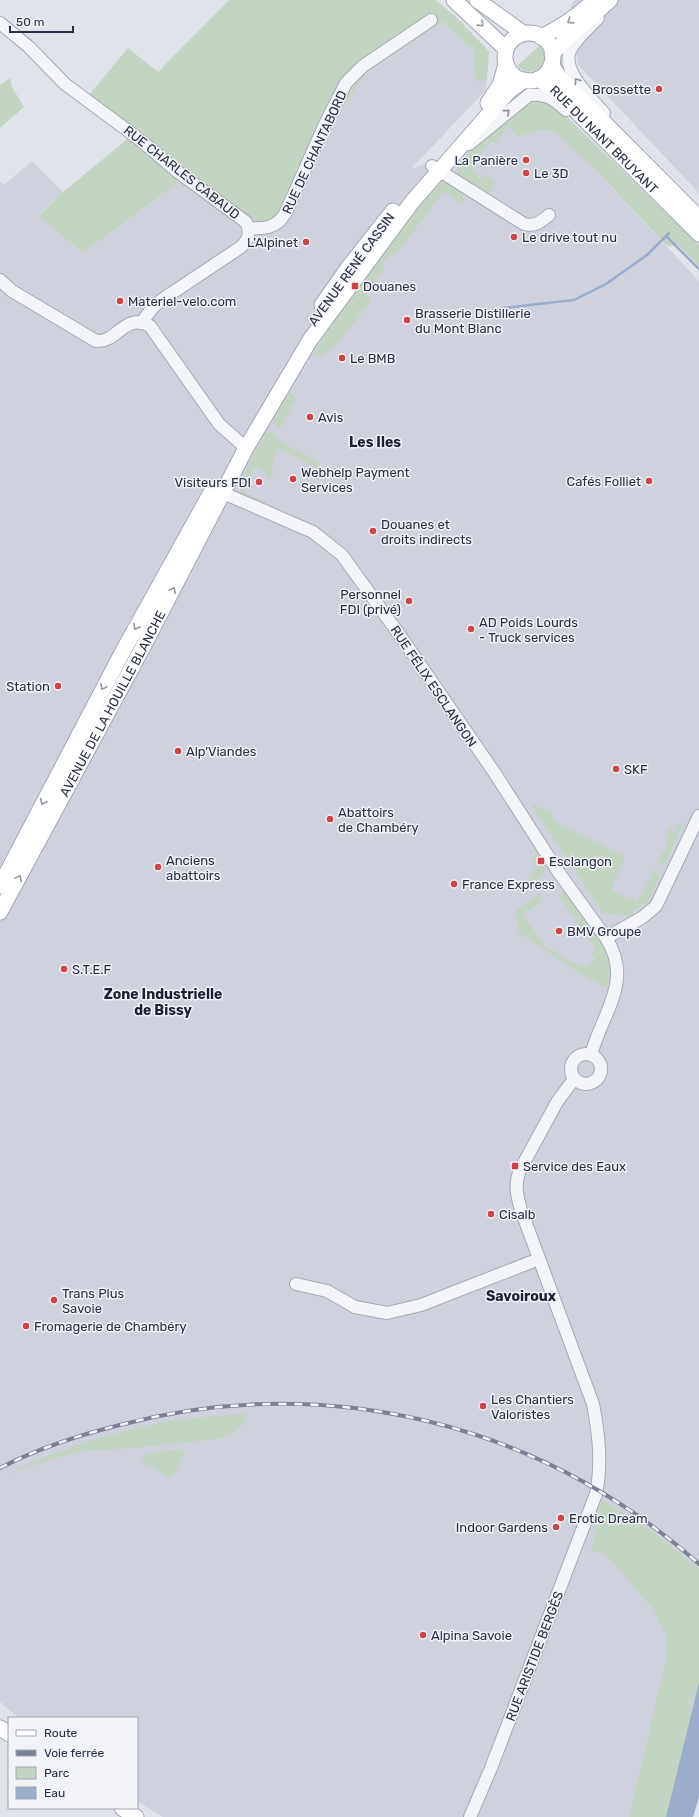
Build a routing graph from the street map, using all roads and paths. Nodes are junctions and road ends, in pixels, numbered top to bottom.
1 (454, 0) edge
2 (477, 0) edge
3 (605, 1) edge
4 (431, 20) dead end
5 (0, 23) edge
6 (523, 33) junction
7 (541, 37) junction
8 (506, 49) junction
9 (552, 59) junction
10 (506, 64) junction
11 (531, 79) junction
12 (520, 101) joint
13 (459, 150) junction
14 (435, 168) junction
15 (656, 175) junction
16 (667, 202) junction
17 (549, 215) dead end
18 (699, 218) edge
19 (249, 228) junction
20 (699, 234) edge
21 (0, 280) edge
22 (142, 322) junction
23 (242, 445) junction
24 (218, 491) junction
25 (699, 816) edge
26 (0, 886) edge
27 (0, 912) edge
28 (606, 938) junction
29 (592, 1055) junction
30 (574, 1079) junction
31 (539, 1258) junction
32 (296, 1284) dead end
33 (124, 1809) edge
34 (136, 1817) edge
35 (470, 1817) edge

1 -> 8 main road
2 - 6 main road
3 -> 7 main road
3 - 9 main road
15 -> 3 street, RUE DU NANT BRUYANT
4 - 19 street, RUE DE CHANTABORD
5 - 19 street, RUE CHARLES CABAUD
6 - 7 main road
6 - 8 main road
7 - 9 main road
8 - 10 main road
9 - 11 main road
9 - 15 main road, RUE DU NANT BRUYANT
10 - 11 main road
10 - 14 main road, AVENUE RENÉ CASSIN
11 - 13 main road, AVENUE RENÉ CASSIN
11 - 16 main road, RUE DU NANT BRUYANT
13 -> 12 street, AVENUE RENÉ CASSIN
12 - 16 street, RUE DU NANT BRUYANT
13 - 14 main road, AVENUE RENÉ CASSIN
14 - 17 street
14 - 23 main road, AVENUE RENÉ CASSIN
15 - 18 main road, RUE DU NANT BRUYANT
16 - 20 main road, RUE DU NANT BRUYANT
19 - 22 street, RUE CHARLES CABAUD
21 - 22 street
22 - 23 street
23 - 24 main road, AVENUE RENÉ CASSIN
24 -> 26 main road, AVENUE DE LA HOUILLE BLANCHE
27 -> 24 main road, AVENUE DE LA HOUILLE BLANCHE
24 - 28 street, RUE FÉLIX ESCLANGON
25 - 28 street
28 - 29 street
29 - 30 street
29 - 30 street
30 - 31 street
31 - 32 street
31 - 35 street, RUE ARISTIDE BERGÈS
33 - 34 main road

